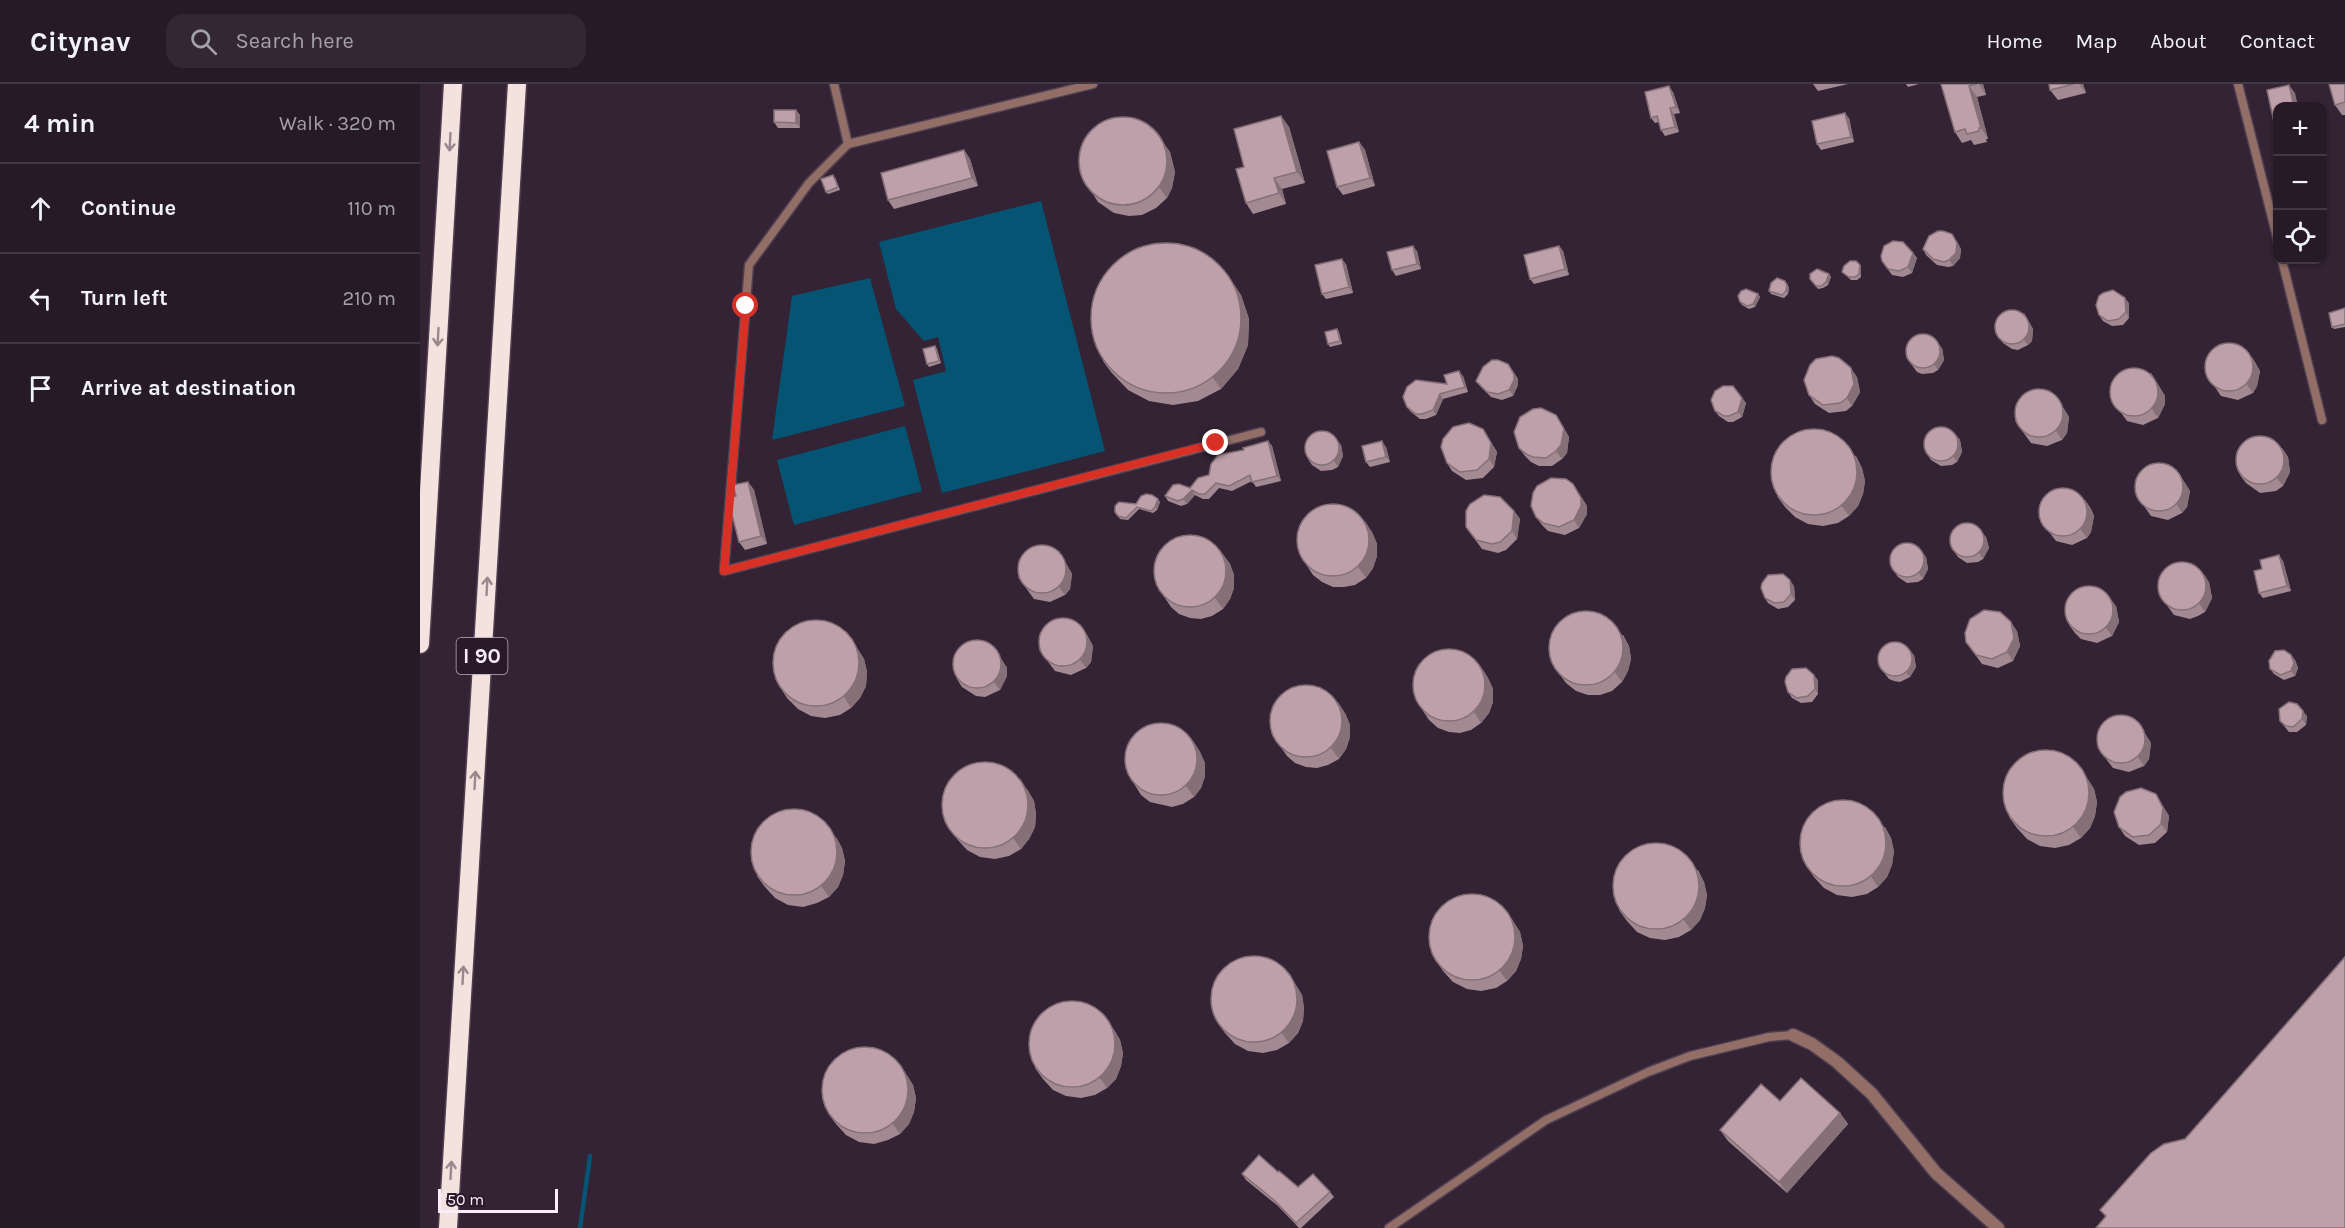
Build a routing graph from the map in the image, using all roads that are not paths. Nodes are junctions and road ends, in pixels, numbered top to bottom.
1 (453, 84) edge
2 (517, 84) edge
3 (834, 84) edge
4 (1093, 84) edge
5 (2238, 84) edge
6 (848, 144) junction
7 (2273, 225) edge
8 (2283, 264) edge
9 (2322, 420) dead end
10 (1261, 432) dead end
11 (420, 644) edge
12 (1792, 1035) joint
13 (448, 1228) edge
14 (1389, 1228) edge
15 (1998, 1228) edge

1 -> 11 highway
13 -> 2 highway, I 90
3 - 6 lane
4 - 6 lane
5 - 7 lane
6 - 10 lane
8 - 9 lane
12 - 14 lane
12 - 15 street

